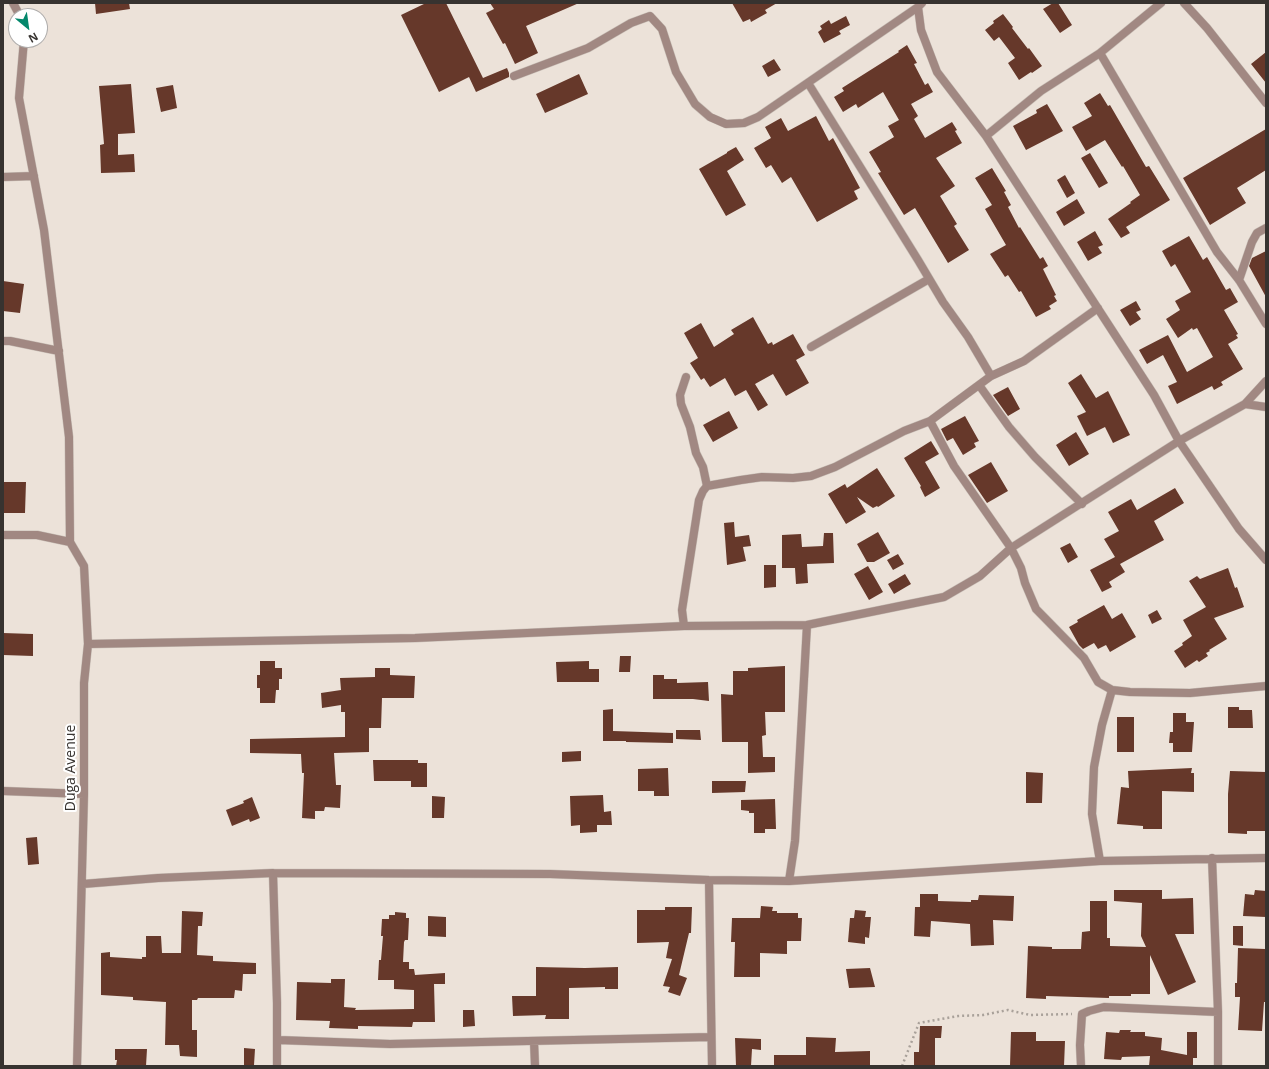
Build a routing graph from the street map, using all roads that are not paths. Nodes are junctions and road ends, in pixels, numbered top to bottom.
1 (1161, 3) edge
2 (1184, 3) edge
3 (920, 5) edge
4 (23, 48) edge
5 (1100, 53) junction
6 (514, 76) dead end
7 (808, 83) junction
8 (1266, 103) edge
9 (986, 136) junction
10 (34, 176) junction
11 (3, 177) edge
12 (1266, 228) edge
13 (929, 279) junction
14 (1239, 280) junction
15 (1098, 308) junction
16 (1266, 324) edge
17 (3, 341) edge
18 (811, 347) dead end
19 (59, 351) junction
20 (991, 376) junction
21 (686, 377) dead end
22 (1266, 382) edge
23 (979, 385) junction
24 (1245, 404) junction
25 (1266, 407) edge
26 (930, 421) junction
27 (1179, 441) junction
28 (707, 486) junction
29 (1082, 504) junction
30 (3, 535) edge
31 (70, 542) junction
32 (1011, 548) junction
33 (1266, 560) edge
34 (807, 625) junction
35 (684, 626) junction
36 (88, 644) junction
37 (1266, 686) edge
38 (1112, 690) junction
39 (3, 791) edge
40 (84, 794) junction
41 (1212, 858) junction
42 (1266, 858) edge
43 (1100, 861) junction
44 (273, 873) junction
45 (710, 880) junction
46 (789, 880) junction
47 (83, 884) junction
48 (1218, 1012) junction
49 (711, 1037) junction
50 (278, 1040) junction
51 (534, 1041) junction
52 (77, 1066) edge
53 (277, 1066) edge
54 (535, 1066) edge
55 (712, 1066) edge
56 (1081, 1066) edge
57 (1218, 1066) edge

1 - 5 street
2 - 8 street
3 - 7 street
3 - 9 street
4 - 10 street
5 - 9 street
5 - 14 street
6 - 7 street
7 - 13 street
9 - 15 street
10 - 11 street
10 - 19 street
12 - 14 street
13 - 18 street
13 - 20 street
14 - 16 street
15 - 20 street
15 - 27 street
17 - 19 street
19 - 31 street
20 - 23 street
21 - 28 street
22 - 24 street
23 - 26 street
23 - 29 street
24 - 25 street
24 - 27 street
26 - 28 street
26 - 32 street
27 - 29 street
27 - 33 street
28 - 35 street
29 - 32 street
30 - 31 street
31 - 36 street, Duga Avenue
32 - 34 street
32 - 38 street
34 - 35 street
34 - 46 street
35 - 36 street
36 - 40 street, Duga Avenue
37 - 38 street
38 - 43 street
39 - 40 street
40 - 47 street, Duga Avenue
41 - 42 street
41 - 43 street
41 - 48 street
43 - 46 street
44 - 45 street
44 - 47 street
44 - 50 street
45 - 46 street
45 - 49 street
47 - 52 street, Duga Avenue
48 - 56 street
48 - 57 street
49 - 51 street
49 - 55 street
50 - 51 street
50 - 53 street
51 - 54 street

